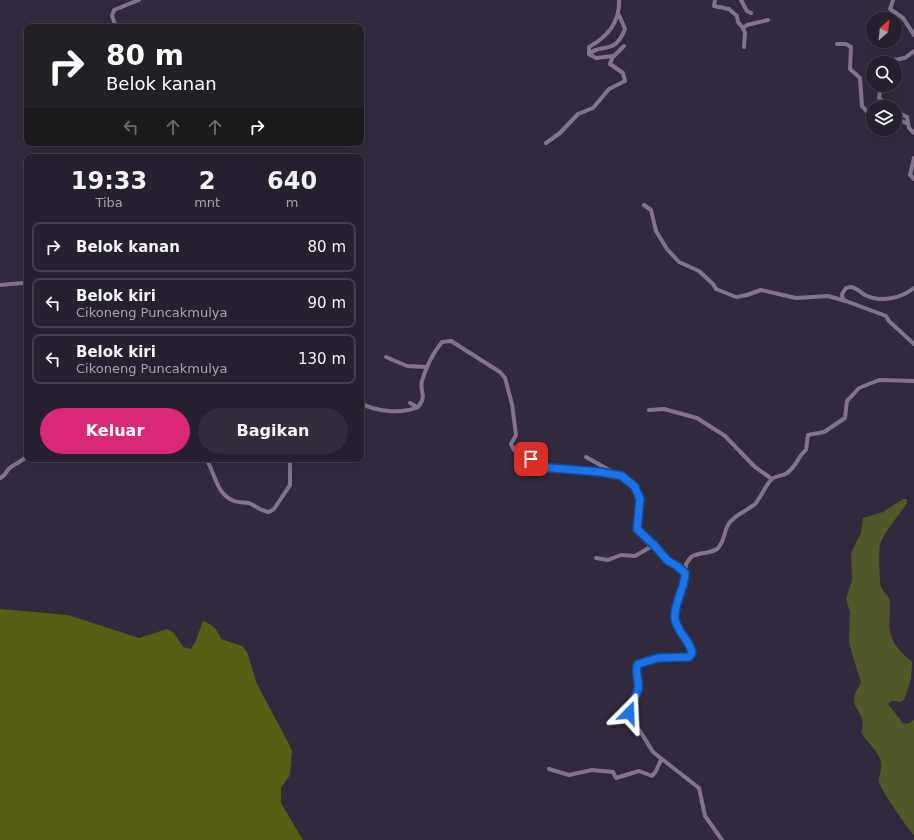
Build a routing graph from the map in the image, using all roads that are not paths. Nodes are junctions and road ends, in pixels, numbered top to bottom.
1 (139, 0) edge
2 (619, 0) edge
3 (715, 0) edge
4 (741, 0) edge
5 (892, 0) edge
6 (751, 13) dead end
7 (618, 15) junction
8 (768, 20) dead end
9 (114, 24) edge
10 (743, 28) junction
11 (914, 35) edge
12 (837, 44) dead end
13 (624, 46) dead end
14 (744, 47) dead end
15 (914, 51) edge
16 (588, 54) junction
17 (613, 57) junction
18 (902, 59) edge
19 (866, 111) edge
20 (902, 114) edge
21 (902, 121) edge
22 (908, 124) junction
23 (914, 133) edge
24 (546, 143) dead end
25 (914, 158) edge
26 (914, 180) edge
27 (644, 205) dead end
28 (24, 284) edge
29 (0, 285) edge
30 (914, 288) edge
31 (846, 301) junction
32 (914, 344) edge
33 (386, 358) dead end
34 (427, 367) junction
35 (914, 381) edge
36 (410, 403) dead end
37 (364, 405) edge
38 (417, 407) junction
39 (649, 410) dead end
40 (586, 457) dead end
41 (24, 459) edge
42 (208, 462) edge
43 (290, 462) edge
44 (622, 476) junction
45 (0, 478) edge
46 (772, 479) junction
47 (654, 545) junction
48 (596, 558) dead end
49 (685, 573) junction
50 (661, 760) junction
51 (549, 769) dead end
52 (722, 840) edge

1 - 9 street
2 - 7 street
3 - 10 street
4 - 6 street
5 - 11 street
7 - 16 street
7 - 16 street
8 - 10 street
10 - 14 street
12 - 19 street
13 - 17 street
15 - 18 street
16 - 17 street
17 - 24 street
20 - 22 street
21 - 22 street
22 - 23 street
25 - 26 street
27 - 31 street
28 - 29 street
30 - 31 street
31 - 32 street
33 - 34 street
34 - 38 street
34 - 44 street
35 - 46 street
36 - 38 street
37 - 38 street
39 - 46 street
40 - 44 street
41 - 45 street
42 - 43 street
44 - 47 street
46 - 49 street
47 - 48 street
47 - 49 street
49 - 50 street
50 - 51 street
50 - 52 street

